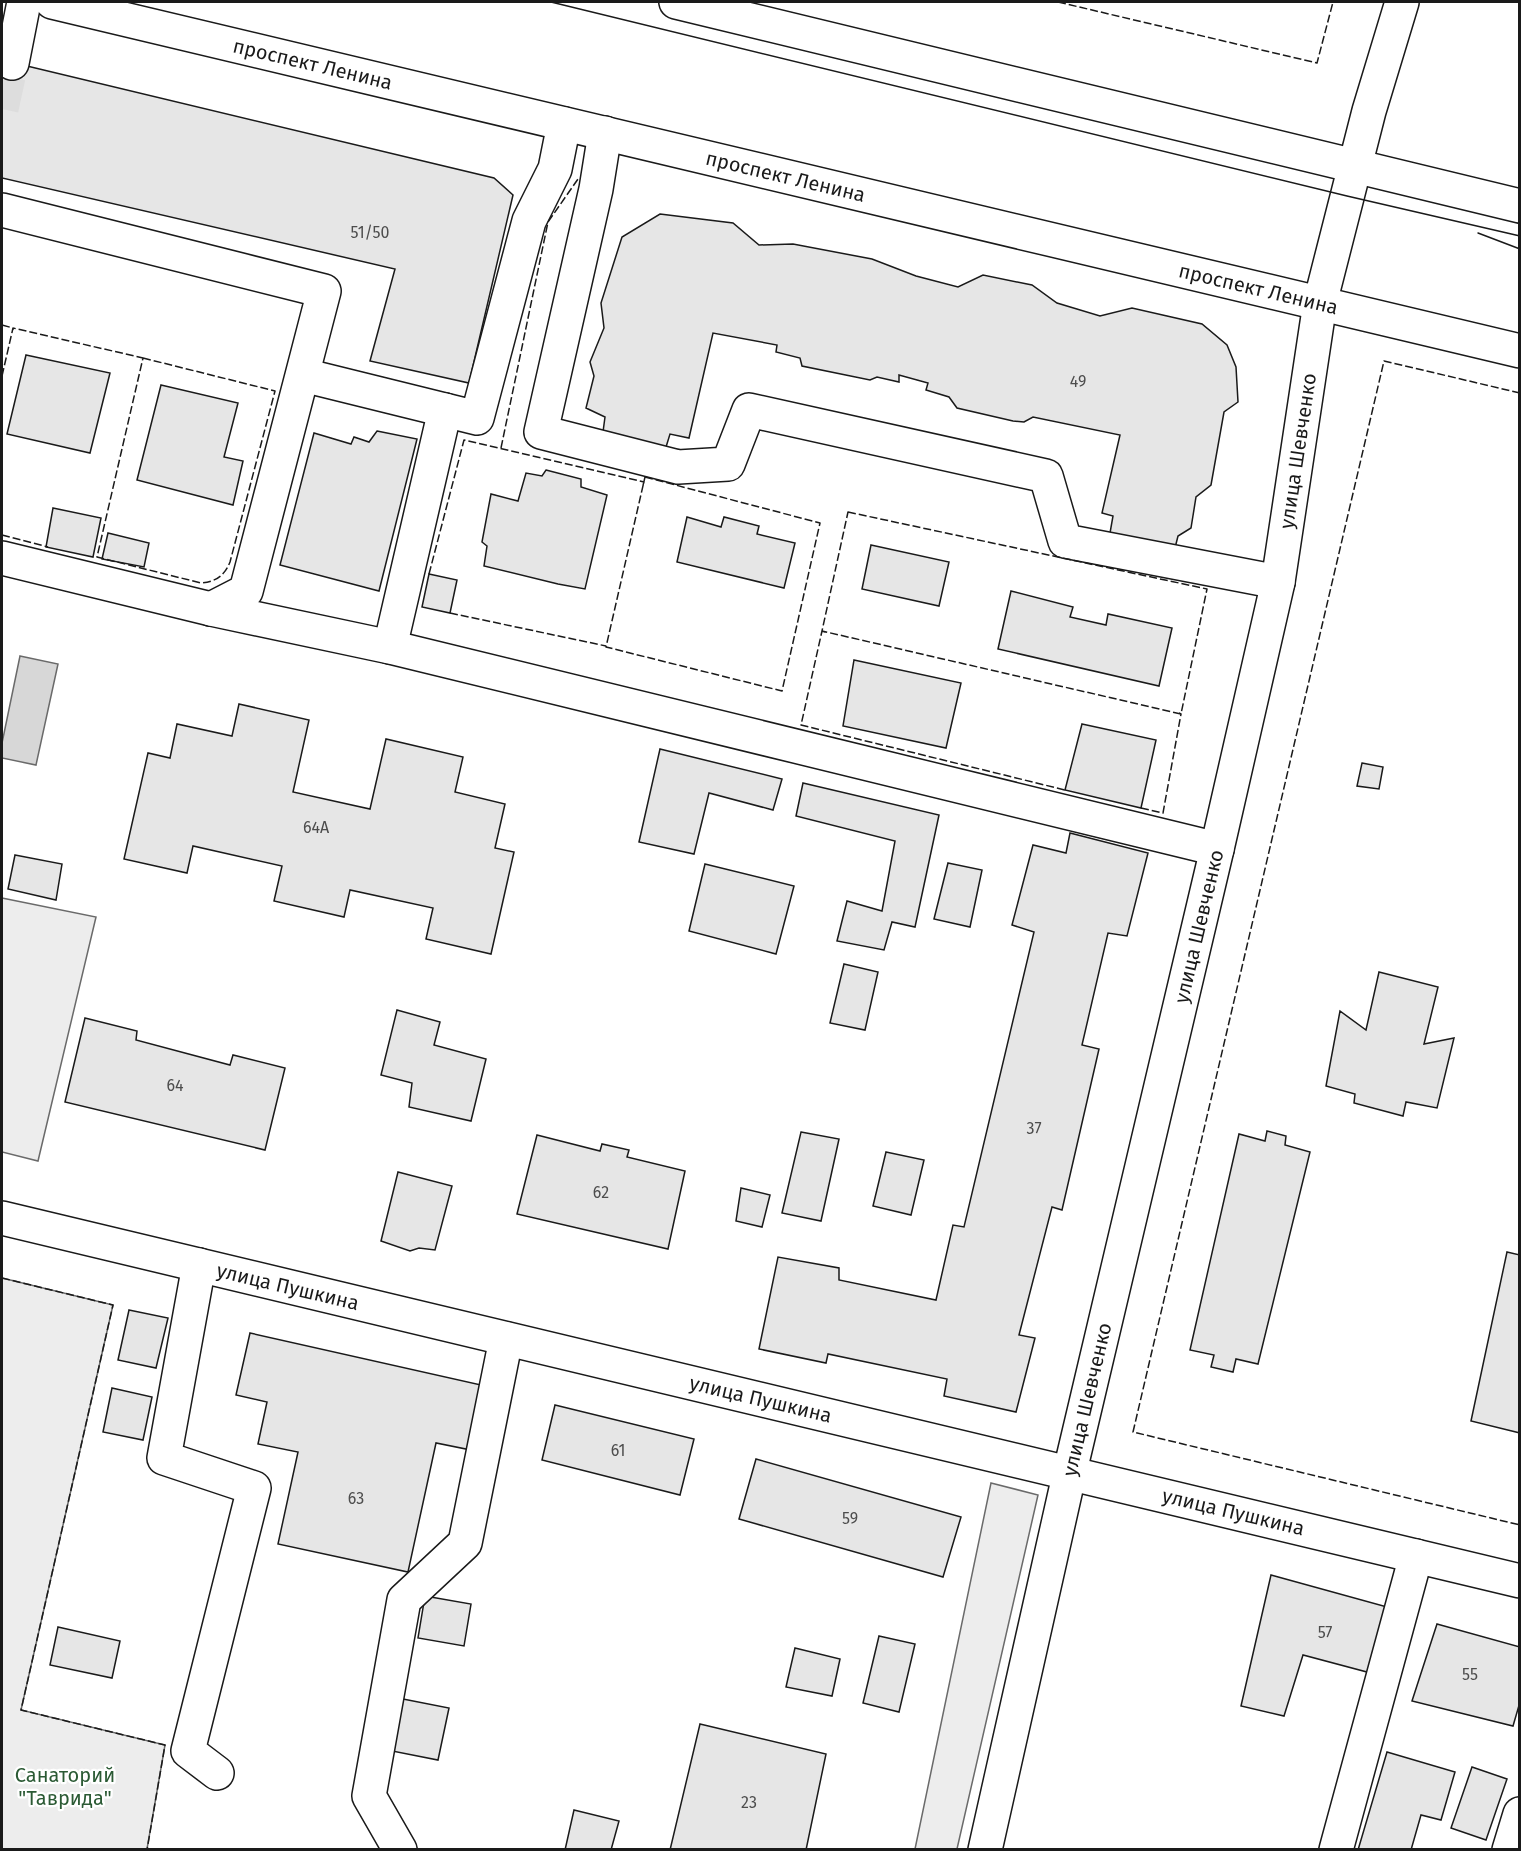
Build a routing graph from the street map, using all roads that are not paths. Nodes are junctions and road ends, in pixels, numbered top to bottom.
1 (24, 2) edge
2 (52, 2) edge
3 (676, 2) edge
4 (1402, 2) edge
5 (12, 63) tunnel mouth
6 (564, 124) junction
7 (605, 133) junction
8 (1354, 166) junction
9 (1520, 206) edge
10 (2, 210) edge
11 (1320, 303) junction
12 (1520, 351) edge
13 (303, 375) junction
14 (445, 410) junction
15 (2, 558) edge
16 (1278, 582) junction
17 (211, 609) junction
18 (390, 647) junction
19 (1217, 849) junction
20 (2, 1218) edge
21 (199, 1265) junction
22 (506, 1339) junction
23 (1070, 1471) junction
24 (1416, 1556) junction
25 (1520, 1581) edge
26 (217, 1773) dead end
27 (1520, 1814) edge
28 (400, 1850) edge
29 (985, 1850) edge
30 (1336, 1850) edge
31 (1509, 1850) edge

1 - 5 street
2 - 6 street, проспект Ленина
3 - 8 street
4 - 8 street, улица Шевченко
6 - 7 street, проспект Ленина
6 - 14 street
7 - 11 street, проспект Ленина
7 - 16 street
8 - 9 street
8 - 11 street, улица Шевченко
10 - 13 street
11 - 12 street, проспект Ленина
11 - 16 street, улица Шевченко
13 - 14 street
13 - 17 street
14 - 18 street
15 - 17 street
16 - 19 street, улица Шевченко
17 - 18 street
18 - 19 street
19 - 23 street, улица Шевченко
20 - 21 street, улица Пушкина
21 - 22 street, улица Пушкина
21 - 26 street
22 - 23 street, улица Пушкина
22 - 28 street
23 - 24 street, улица Пушкина
23 - 29 street, улица Шевченко
24 - 25 street, улица Пушкина
24 - 30 street
27 - 31 street

